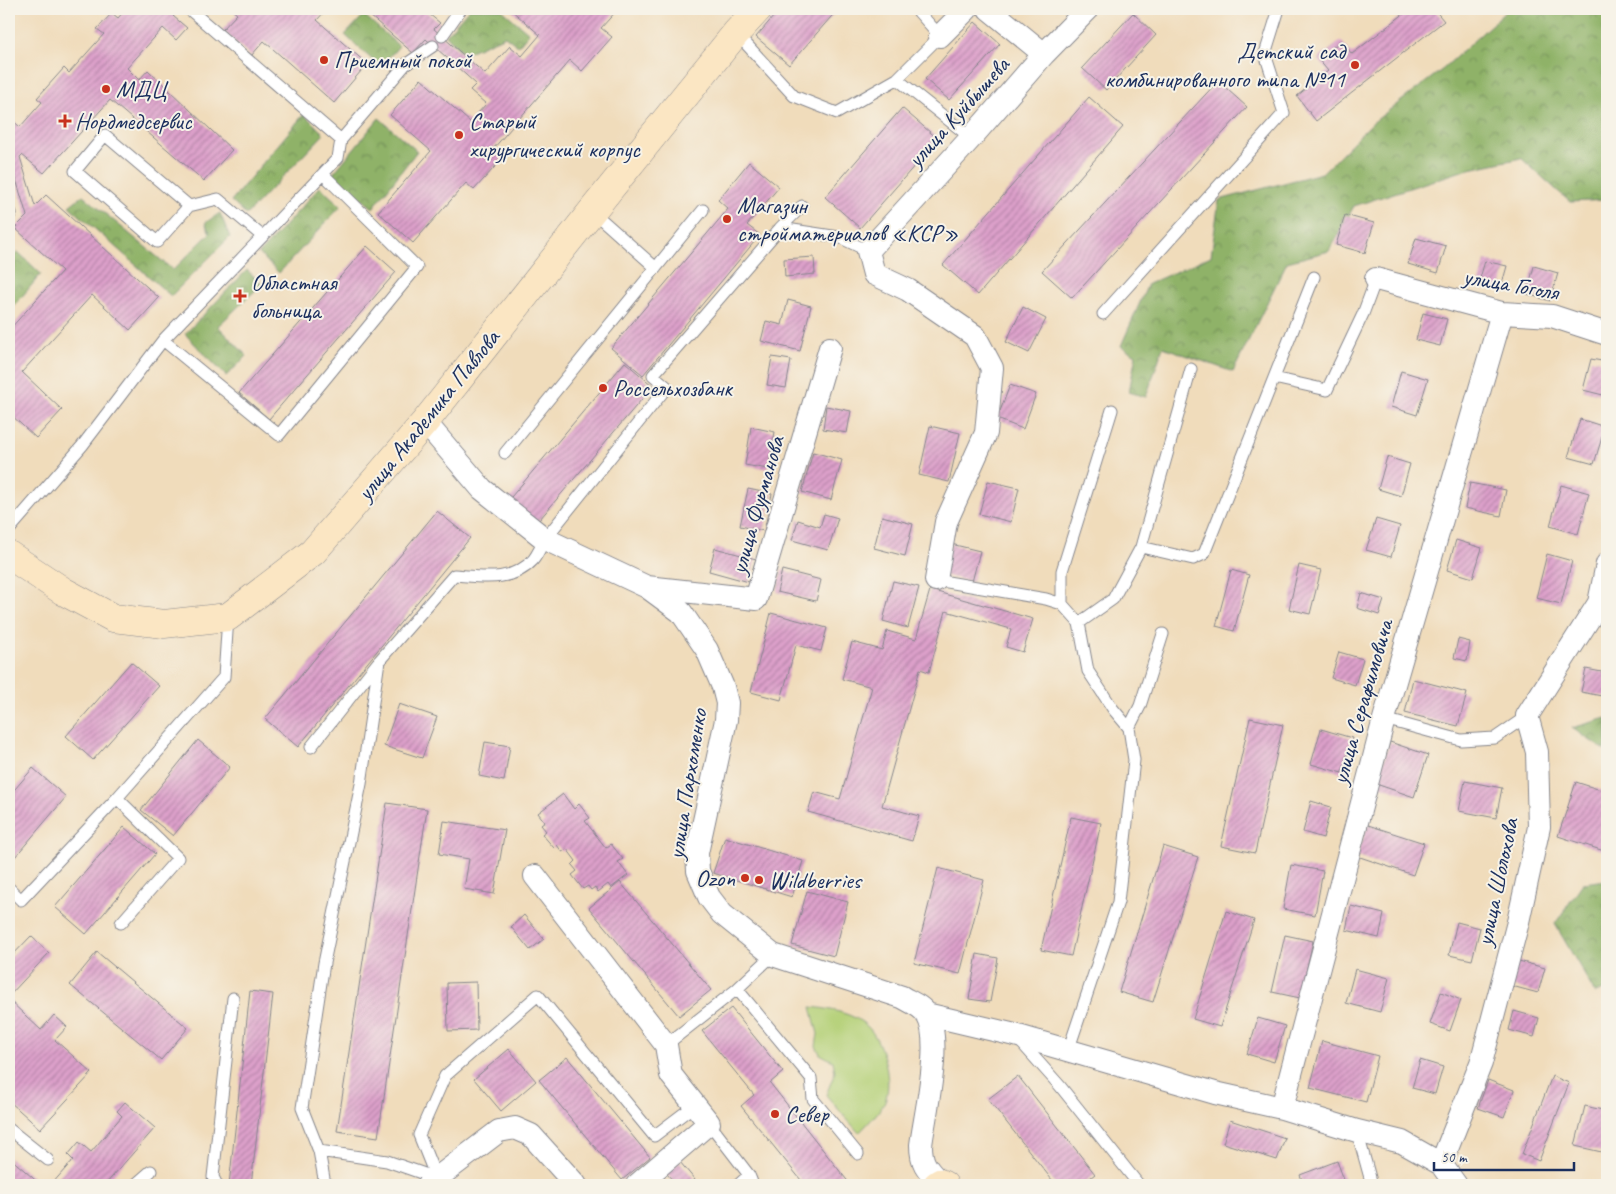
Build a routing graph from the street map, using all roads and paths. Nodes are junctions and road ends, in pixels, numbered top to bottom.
1 (189, 9) edge
2 (462, 9) edge
3 (758, 9) edge
4 (916, 9) edge
5 (966, 9) edge
6 (989, 9) edge
7 (1088, 9) edge
8 (1279, 9) edge
9 (736, 33) junction
10 (442, 36) dead end
11 (940, 36) junction
12 (433, 46) dead end
13 (1044, 54) junction
14 (896, 79) junction
15 (971, 138) junction
16 (340, 140) junction
17 (323, 174) junction
18 (189, 206) junction
19 (802, 206) dead end
20 (703, 210) dead end
21 (592, 211) junction
22 (780, 228) junction
23 (262, 236) junction
24 (868, 251) junction
25 (656, 268) junction
26 (1314, 277) dead end
27 (1376, 279) joint
28 (1502, 313) junction
29 (1103, 314) dead end
30 (1607, 334) edge
31 (164, 340) junction
32 (830, 348) dead end
33 (1191, 369) dead end
34 (1274, 378) junction
35 (1112, 410) dead end
36 (425, 422) junction
37 (505, 453) dead end
38 (9, 530) edge
39 (545, 539) junction
40 (1141, 547) junction
41 (9, 555) edge
42 (1607, 564) edge
43 (936, 580) joint
44 (647, 587) junction
45 (1062, 604) junction
46 (228, 617) junction
47 (1079, 623) junction
48 (1163, 634) dead end
49 (379, 661) junction
50 (1527, 716) junction
51 (1384, 719) junction
52 (1128, 728) junction
53 (310, 747) dead end
54 (117, 798) junction
55 (535, 876) dead end
56 (9, 888) edge
57 (121, 923) dead end
58 (773, 955) junction
59 (737, 989) junction
60 (232, 998) dead end
61 (935, 1021) junction
62 (1014, 1035) junction
63 (666, 1045) junction
64 (1068, 1051) junction
65 (695, 1104) junction
66 (1282, 1108) junction
67 (709, 1123) junction
68 (9, 1129) edge
69 (1357, 1131) junction
70 (319, 1151) junction
71 (858, 1154) dead end
72 (48, 1160) dead end
73 (1441, 1164) junction
74 (152, 1172) dead end
75 (751, 1180) edge
76 (435, 1183) edge
77 (325, 1184) edge
78 (940, 1184) edge
79 (135, 1185) edge
80 (217, 1185) edge
81 (576, 1185) edge
82 (637, 1185) edge
83 (738, 1185) edge
84 (1139, 1185) edge
85 (1372, 1185) edge
86 (1456, 1185) edge

1 - 16 lane
2 - 10 lane
3 - 9 street, улица Академика Павлова
4 - 11 lane
5 - 11 street
6 - 13 street
7 - 13 street, улица Куйбышева
8 - 29 lane
9 - 14 lane
9 - 21 street, улица Академика Павлова
11 - 14 lane
12 - 16 lane
13 - 15 street, улица Куйбышева
14 - 15 lane
15 - 24 street, улица Куйбышева
16 - 17 lane
17 - 23 lane
17 - 31 lane
18 - 18 lane
18 - 23 lane
19 - 22 lane
20 - 25 lane
21 - 25 lane
21 - 36 street, улица Академика Павлова
22 - 24 lane
22 - 39 lane
23 - 31 lane
24 - 43 street
25 - 37 lane
26 - 34 lane
27 - 28 street, улица Гоголя
27 - 34 lane
28 - 30 street, улица Гоголя
28 - 51 street, улица Серафимовича
31 - 38 lane
32 - 44 street, улица Фурманова
33 - 40 lane
34 - 40 lane
35 - 45 lane
36 - 39 street, улица Пархоменко
36 - 46 street, улица Академика Павлова
39 - 44 street, улица Пархоменко
39 - 49 lane
40 - 47 lane
41 - 46 street
42 - 50 street
43 - 45 lane
44 - 58 street, улица Пархоменко
45 - 47 lane
46 - 54 lane
47 - 52 lane
48 - 52 lane
49 - 53 lane
49 - 70 lane
50 - 51 lane
50 - 73 street, улица Шолохова
51 - 66 street, улица Серафимовича
52 - 64 lane
54 - 56 lane
54 - 57 lane
55 - 63 street
58 - 59 lane
58 - 61 street, улица Пархоменко
59 - 63 lane
59 - 71 lane
60 - 80 lane
61 - 62 street
61 - 78 street
62 - 64 street
62 - 84 lane
63 - 65 street
64 - 66 street
65 - 67 street
65 - 76 lane
66 - 69 street
67 - 75 lane
67 - 82 street
68 - 72 lane
69 - 73 street
69 - 85 lane
70 - 76 lane
70 - 77 lane
73 - 86 street
74 - 79 lane
75 - 83 lane
76 - 81 street

